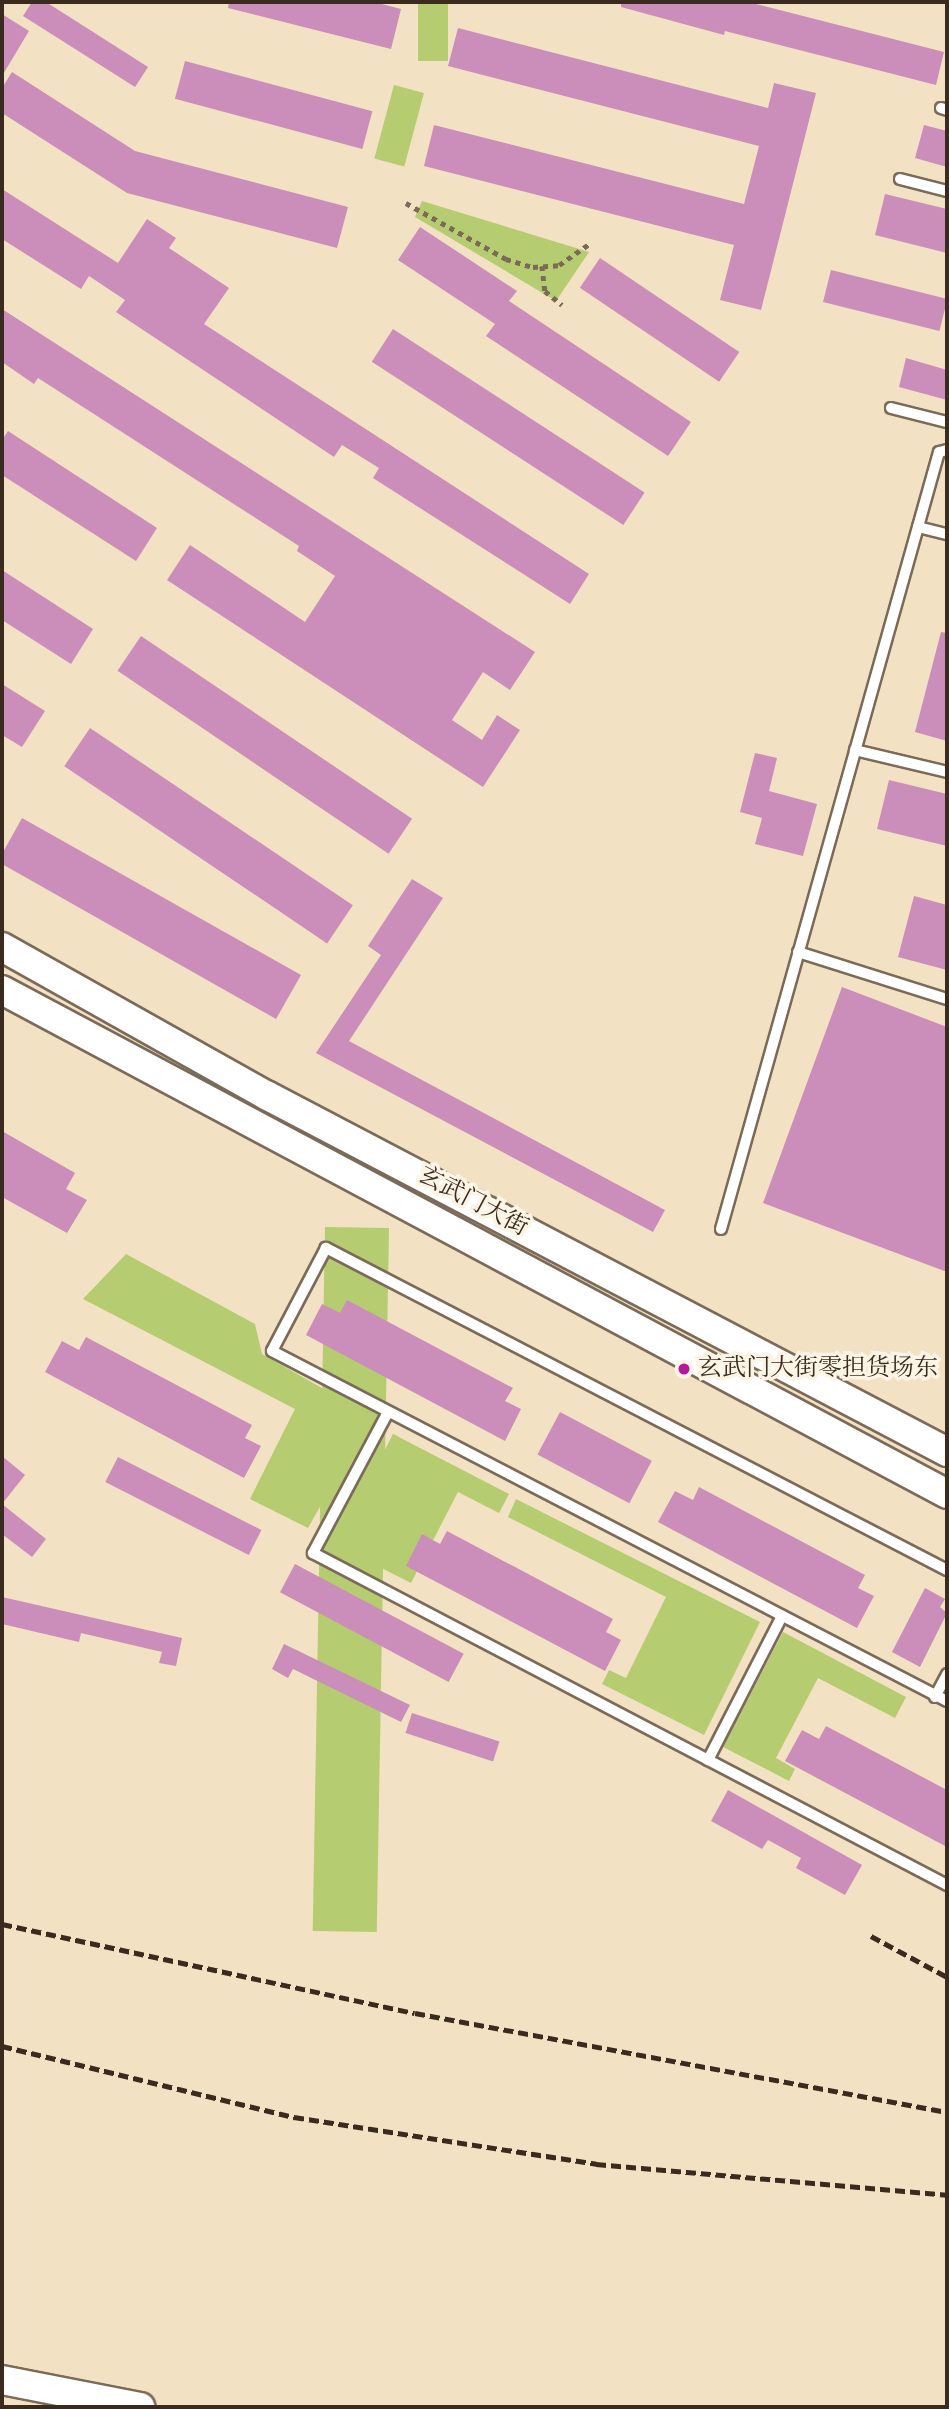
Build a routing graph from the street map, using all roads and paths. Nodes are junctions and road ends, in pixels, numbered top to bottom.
1 (900, 178) dead end
2 (947, 191) edge
3 (406, 203) dead end
4 (591, 243) dead end
5 (542, 266) junction
6 (562, 305) dead end
7 (891, 408) dead end
8 (947, 422) edge
9 (947, 450) edge
10 (918, 527) junction
11 (947, 534) edge
12 (855, 750) junction
13 (947, 772) edge
14 (2, 947) edge
15 (798, 952) junction
16 (2, 990) edge
17 (947, 999) edge
18 (720, 1229) dead end
19 (388, 1412) junction
20 (947, 1452) edge
21 (947, 1494) edge
22 (947, 1570) edge
23 (782, 1616) junction
24 (947, 1674) edge
25 (935, 1696) junction
26 (947, 1701) edge
27 (708, 1760) junction
28 (947, 1885) edge
29 (2, 2380) edge
30 (140, 2407) edge

1 - 2 lane
3 - 5 path
4 - 5 path
5 - 6 path
7 - 8 lane
9 - 10 lane
10 - 11 lane
10 - 12 lane
12 - 13 lane
12 - 15 lane
14 - 20 main road, 玄武门大街
15 - 17 lane
15 - 18 lane
16 - 21 main road, 玄武门大街
19 - 22 lane
19 - 23 lane
19 - 27 lane
23 - 25 lane
23 - 27 lane
24 - 25 lane
25 - 26 lane
27 - 28 lane
29 - 30 main road

